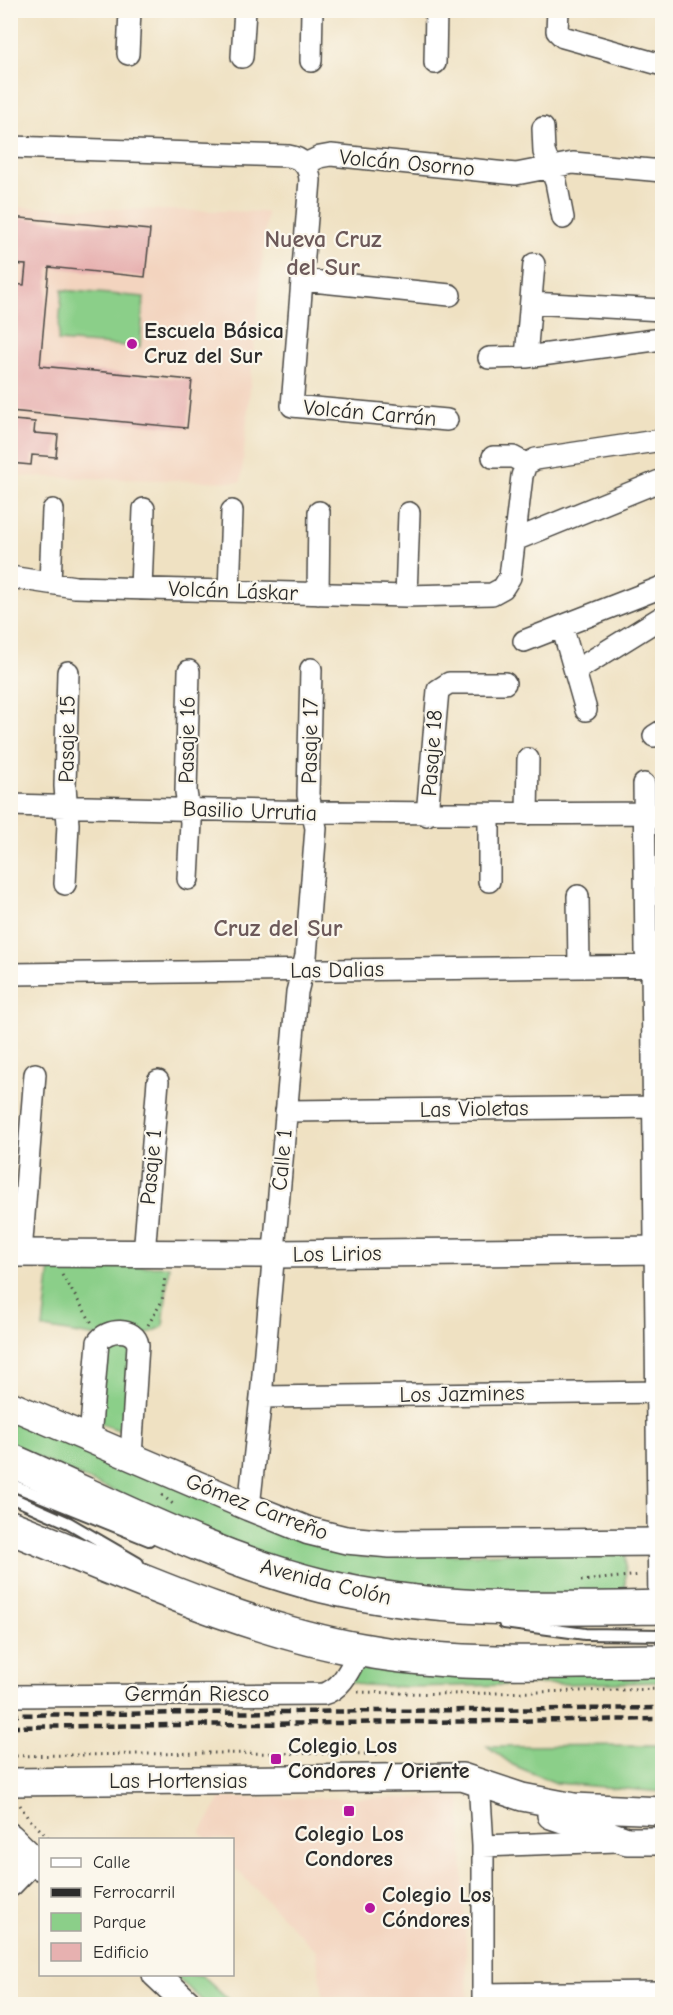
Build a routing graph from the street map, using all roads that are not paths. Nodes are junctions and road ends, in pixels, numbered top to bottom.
1 (130, 10) edge
2 (245, 10) edge
3 (312, 10) edge
4 (436, 10) edge
5 (558, 10) edge
6 (128, 54) dead end
7 (242, 57) dead end
8 (311, 61) dead end
9 (435, 63) dead end
10 (663, 65) edge
11 (543, 128) dead end
12 (10, 147) edge
13 (305, 164) junction
14 (550, 167) junction
15 (663, 171) edge
16 (563, 218) dead end
17 (534, 264) dead end
18 (302, 280) junction
19 (450, 295) dead end
20 (531, 303) junction
21 (663, 310) edge
22 (663, 339) edge
23 (526, 357) junction
24 (489, 358) dead end
25 (447, 420) dead end
26 (663, 440) edge
27 (493, 457) dead end
28 (526, 464) junction
29 (663, 480) edge
30 (144, 509) dead end
31 (53, 510) dead end
32 (232, 511) dead end
33 (319, 512) dead end
34 (409, 513) dead end
35 (515, 540) junction
36 (10, 576) edge
37 (50, 583) junction
38 (663, 587) edge
39 (141, 589) junction
40 (229, 591) junction
41 (318, 594) junction
42 (406, 596) junction
43 (663, 616) edge
44 (562, 626) junction
45 (524, 641) dead end
46 (311, 669) dead end
47 (189, 671) dead end
48 (575, 671) junction
49 (68, 672) dead end
50 (505, 683) dead end
51 (586, 710) dead end
52 (528, 759) dead end
53 (644, 784) dead end
54 (10, 804) edge
55 (67, 806) junction
56 (188, 809) junction
57 (313, 813) junction
58 (645, 813) junction
59 (489, 814) junction
60 (527, 814) junction
61 (428, 815) junction
62 (188, 879) dead end
63 (489, 881) dead end
64 (65, 884) dead end
65 (578, 896) dead end
66 (657, 966) edge
67 (579, 967) junction
68 (303, 971) junction
69 (10, 974) edge
70 (35, 1074) dead end
71 (158, 1081) dead end
72 (658, 1107) edge
73 (286, 1111) junction
74 (659, 1250) edge
75 (16, 1253) edge
76 (155, 1254) junction
77 (274, 1254) junction
78 (660, 1392) edge
79 (261, 1397) junction
80 (10, 1405) edge
81 (90, 1438) junction
82 (131, 1456) junction
83 (10, 1461) edge
84 (10, 1484) edge
85 (10, 1497) edge
86 (249, 1507) junction
87 (10, 1527) edge
88 (660, 1542) edge
89 (159, 1544) dead end
90 (145, 1566) dead end
91 (661, 1617) edge
92 (493, 1622) dead end
93 (360, 1650) junction
94 (663, 1660) edge
95 (10, 1696) edge
96 (479, 1781) junction
97 (10, 1782) edge
98 (522, 1797) junction
99 (663, 1811) edge
100 (10, 1837) edge
101 (627, 1841) junction
102 (663, 1841) edge
103 (483, 1846) junction
104 (37, 1862) edge
105 (10, 1883) edge
106 (158, 1976) edge
107 (663, 1992) edge
108 (483, 1999) edge
109 (188, 2004) edge

1 - 6 street
2 - 7 street
3 - 8 street
4 - 9 street
5 - 10 street
11 - 14 street
12 - 13 street
13 - 14 street, Volcán Osorno
13 - 18 street
14 - 15 street, Volcán Osorno
14 - 16 street
17 - 20 street
18 - 19 street
18 - 25 street, Volcán Carrán
20 - 21 street
20 - 23 street
22 - 23 street
23 - 24 street
26 - 28 street
27 - 28 street
28 - 35 street
29 - 35 street
30 - 39 street
31 - 37 street
32 - 40 street
33 - 41 street
34 - 42 street
35 - 42 street, Volcán Láskar
36 - 37 street, Volcán Láskar
37 - 39 street, Volcán Láskar
38 - 44 street
39 - 40 street, Volcán Láskar
40 - 41 street, Volcán Láskar
41 - 42 street, Volcán Láskar
43 - 48 street
44 - 45 street
44 - 48 street
46 - 57 street, Pasaje 17
47 - 56 street, Pasaje 16
48 - 51 street
49 - 55 street, Pasaje 15
50 - 61 street, Pasaje 18
52 - 60 street
53 - 58 street
54 - 55 street, Basilio Urrutia
55 - 56 street, Basilio Urrutia
55 - 64 street, Pasaje 15
56 - 57 street, Basilio Urrutia
56 - 62 street, Pasaje 16
57 - 61 street, Basilio Urrutia
57 - 68 street, Calle 1
58 - 60 street, Basilio Urrutia
58 - 66 street
59 - 60 street, Basilio Urrutia
59 - 61 street, Basilio Urrutia
59 - 63 street
65 - 67 street
66 - 67 street, Las Dalias
66 - 72 street
67 - 68 street, Las Dalias
68 - 69 street, Las Dalias
68 - 73 street, Calle 1
70 - 75 street
71 - 76 street, Pasaje 1
72 - 73 street, Las Violetas
72 - 74 street
73 - 77 street, Calle 1
74 - 77 street, Los Lirios
74 - 78 street
75 - 76 street, Los Lirios
76 - 77 street, Los Lirios
77 - 79 street, Calle 1
78 - 79 street, Los Jazmines
78 - 88 street
79 - 86 street, Calle 1
80 - 81 street, Gómez Carreño
81 - 82 street, Gómez Carreño
81 - 82 street
82 - 86 street, Gómez Carreño
83 - 91 main road, Avenida Colón
84 - 89 lane
85 - 90 lane
86 - 88 street, Gómez Carreño
87 - 93 main road
88 - 91 street
91 - 92 lane
93 - 94 main road
93 - 95 street, Germán Riesco
96 - 97 street, Las Hortensias
96 - 98 street, Las Hortensias
96 - 103 street
98 - 99 street, Las Hortensias
98 - 101 street, Las Hortensias
100 - 104 street
101 - 102 street, Las Hortensias
101 - 103 street, Las Hortensias
103 - 108 street
104 - 105 street
106 - 109 street
107 - 108 street

